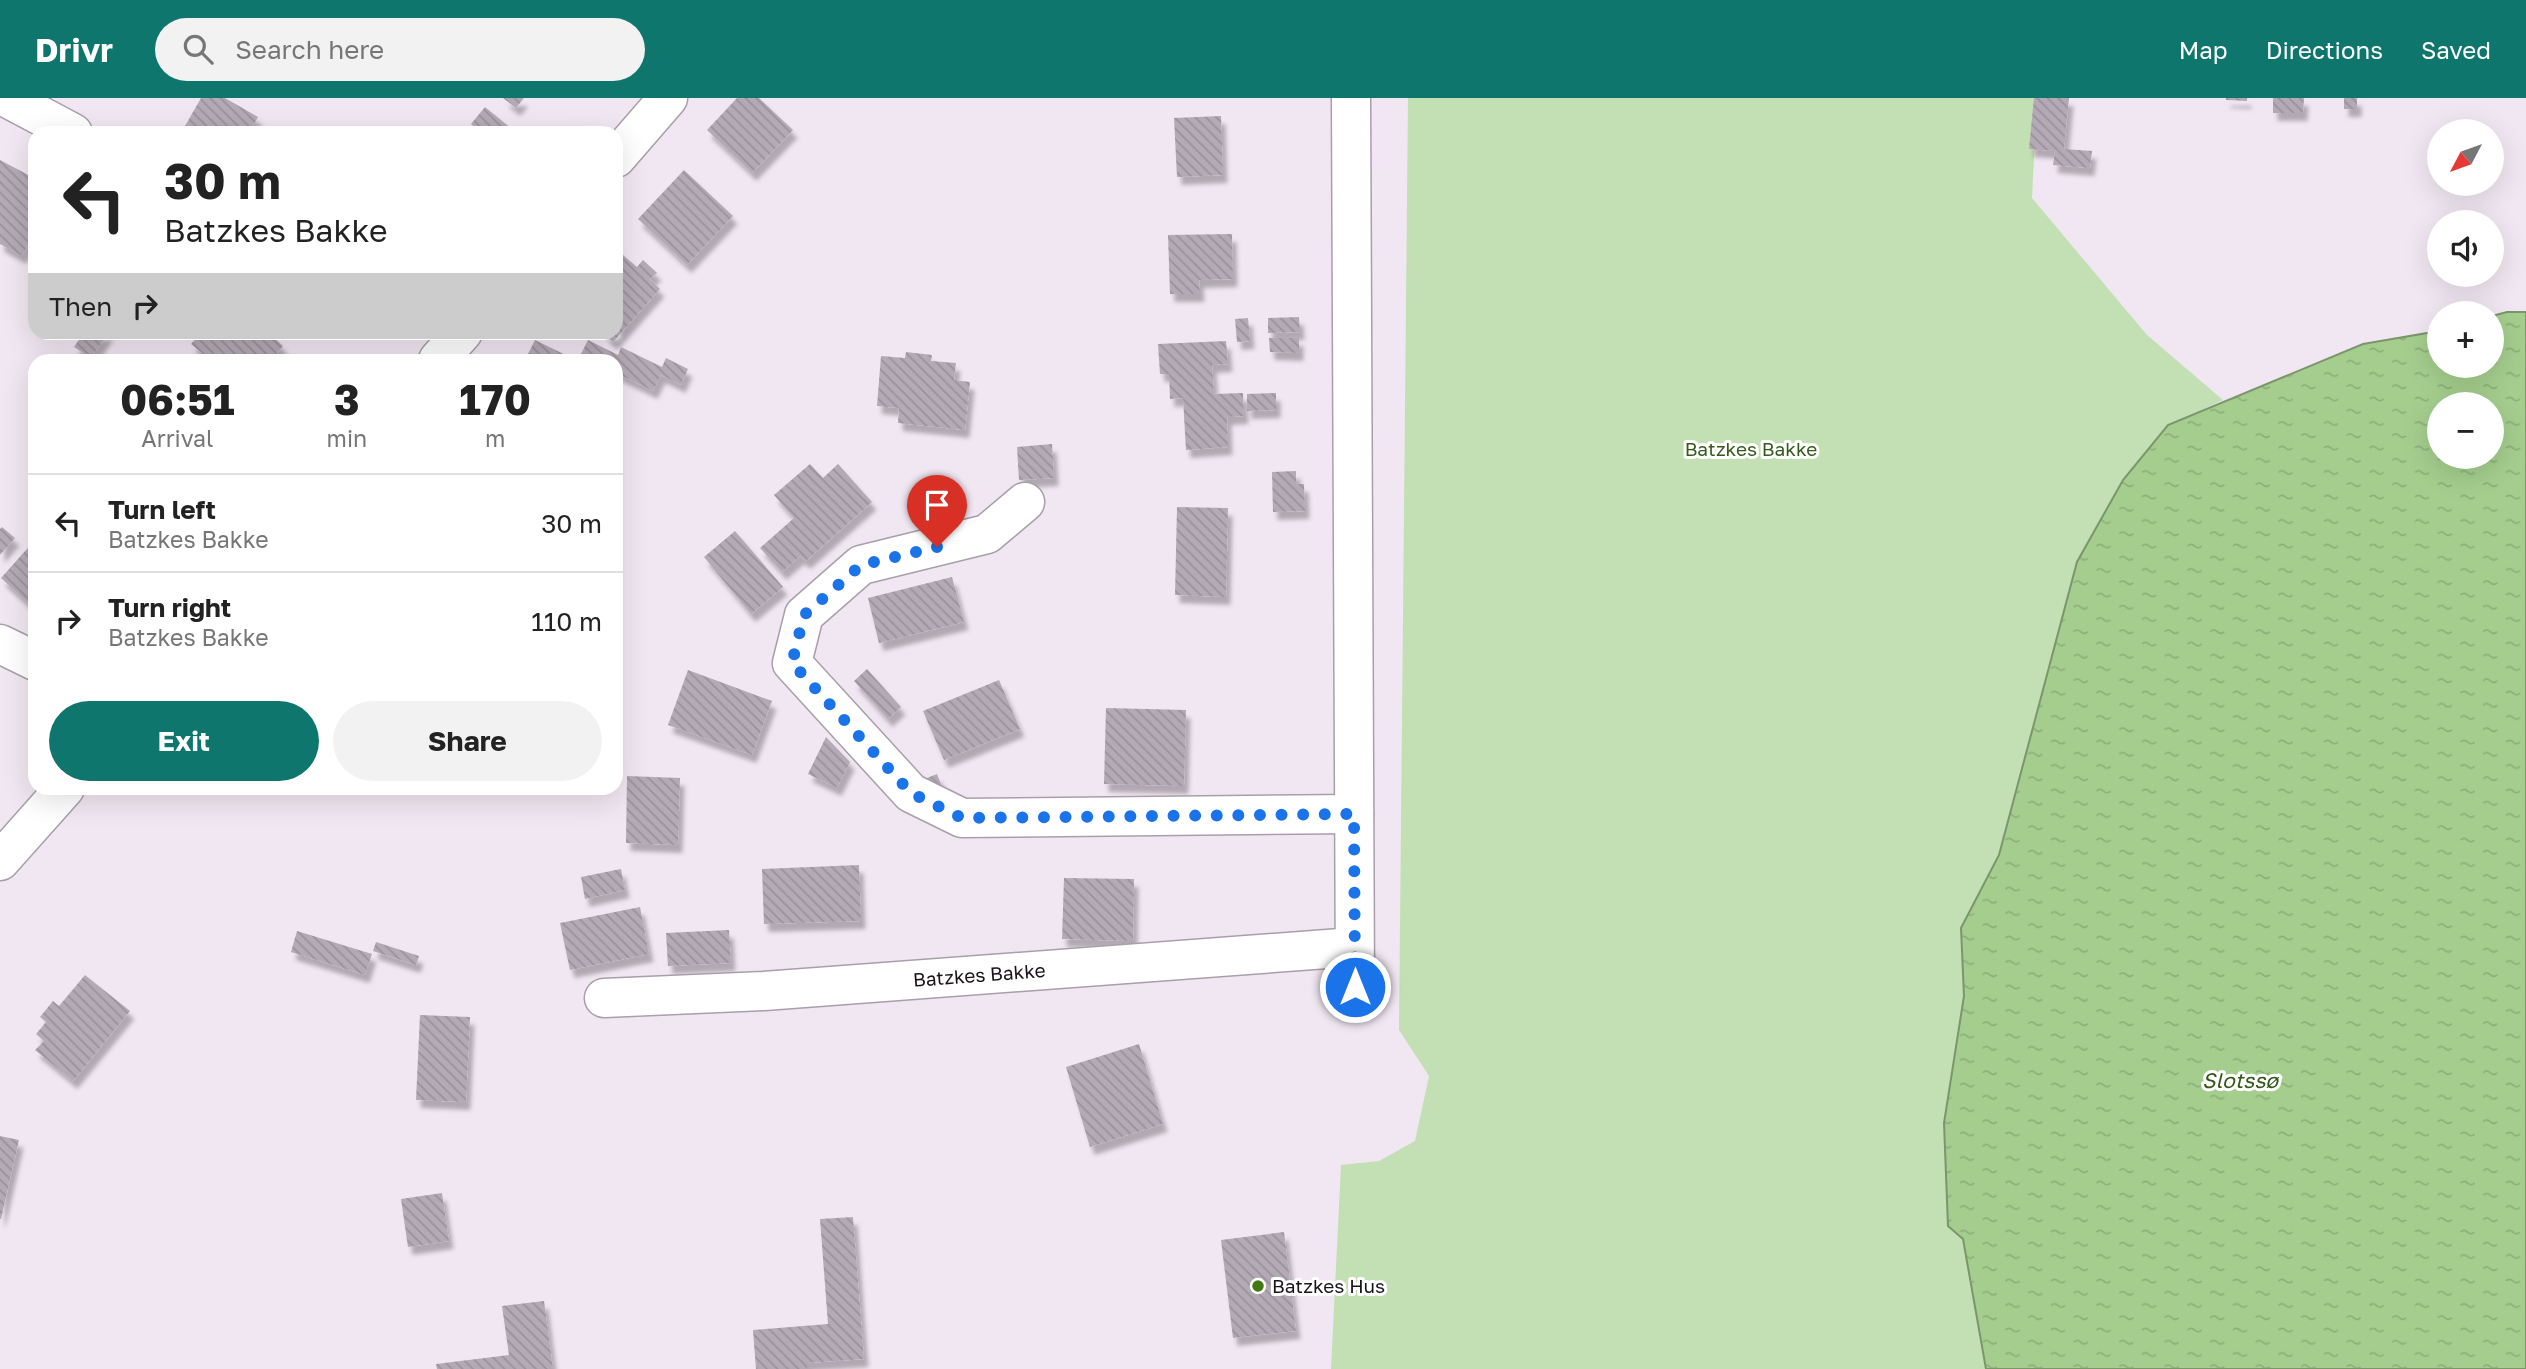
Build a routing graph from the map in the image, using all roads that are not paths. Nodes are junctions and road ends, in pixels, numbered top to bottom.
1 (7, 98) edge
2 (668, 98) edge
3 (1351, 98) edge
4 (60, 126) edge
5 (623, 150) edge
6 (1025, 502) dead end
7 (0, 644) edge
8 (28, 658) edge
9 (59, 795) edge
10 (1354, 814) junction
11 (0, 861) edge
12 (1354, 947) junction
13 (1355, 987) dead end
14 (604, 998) dead end

1 - 4 street
2 - 5 street
3 - 10 street
6 - 10 street
7 - 8 street
9 - 11 street
10 - 12 street
12 - 13 street
12 - 14 street, Batzkes Bakke

